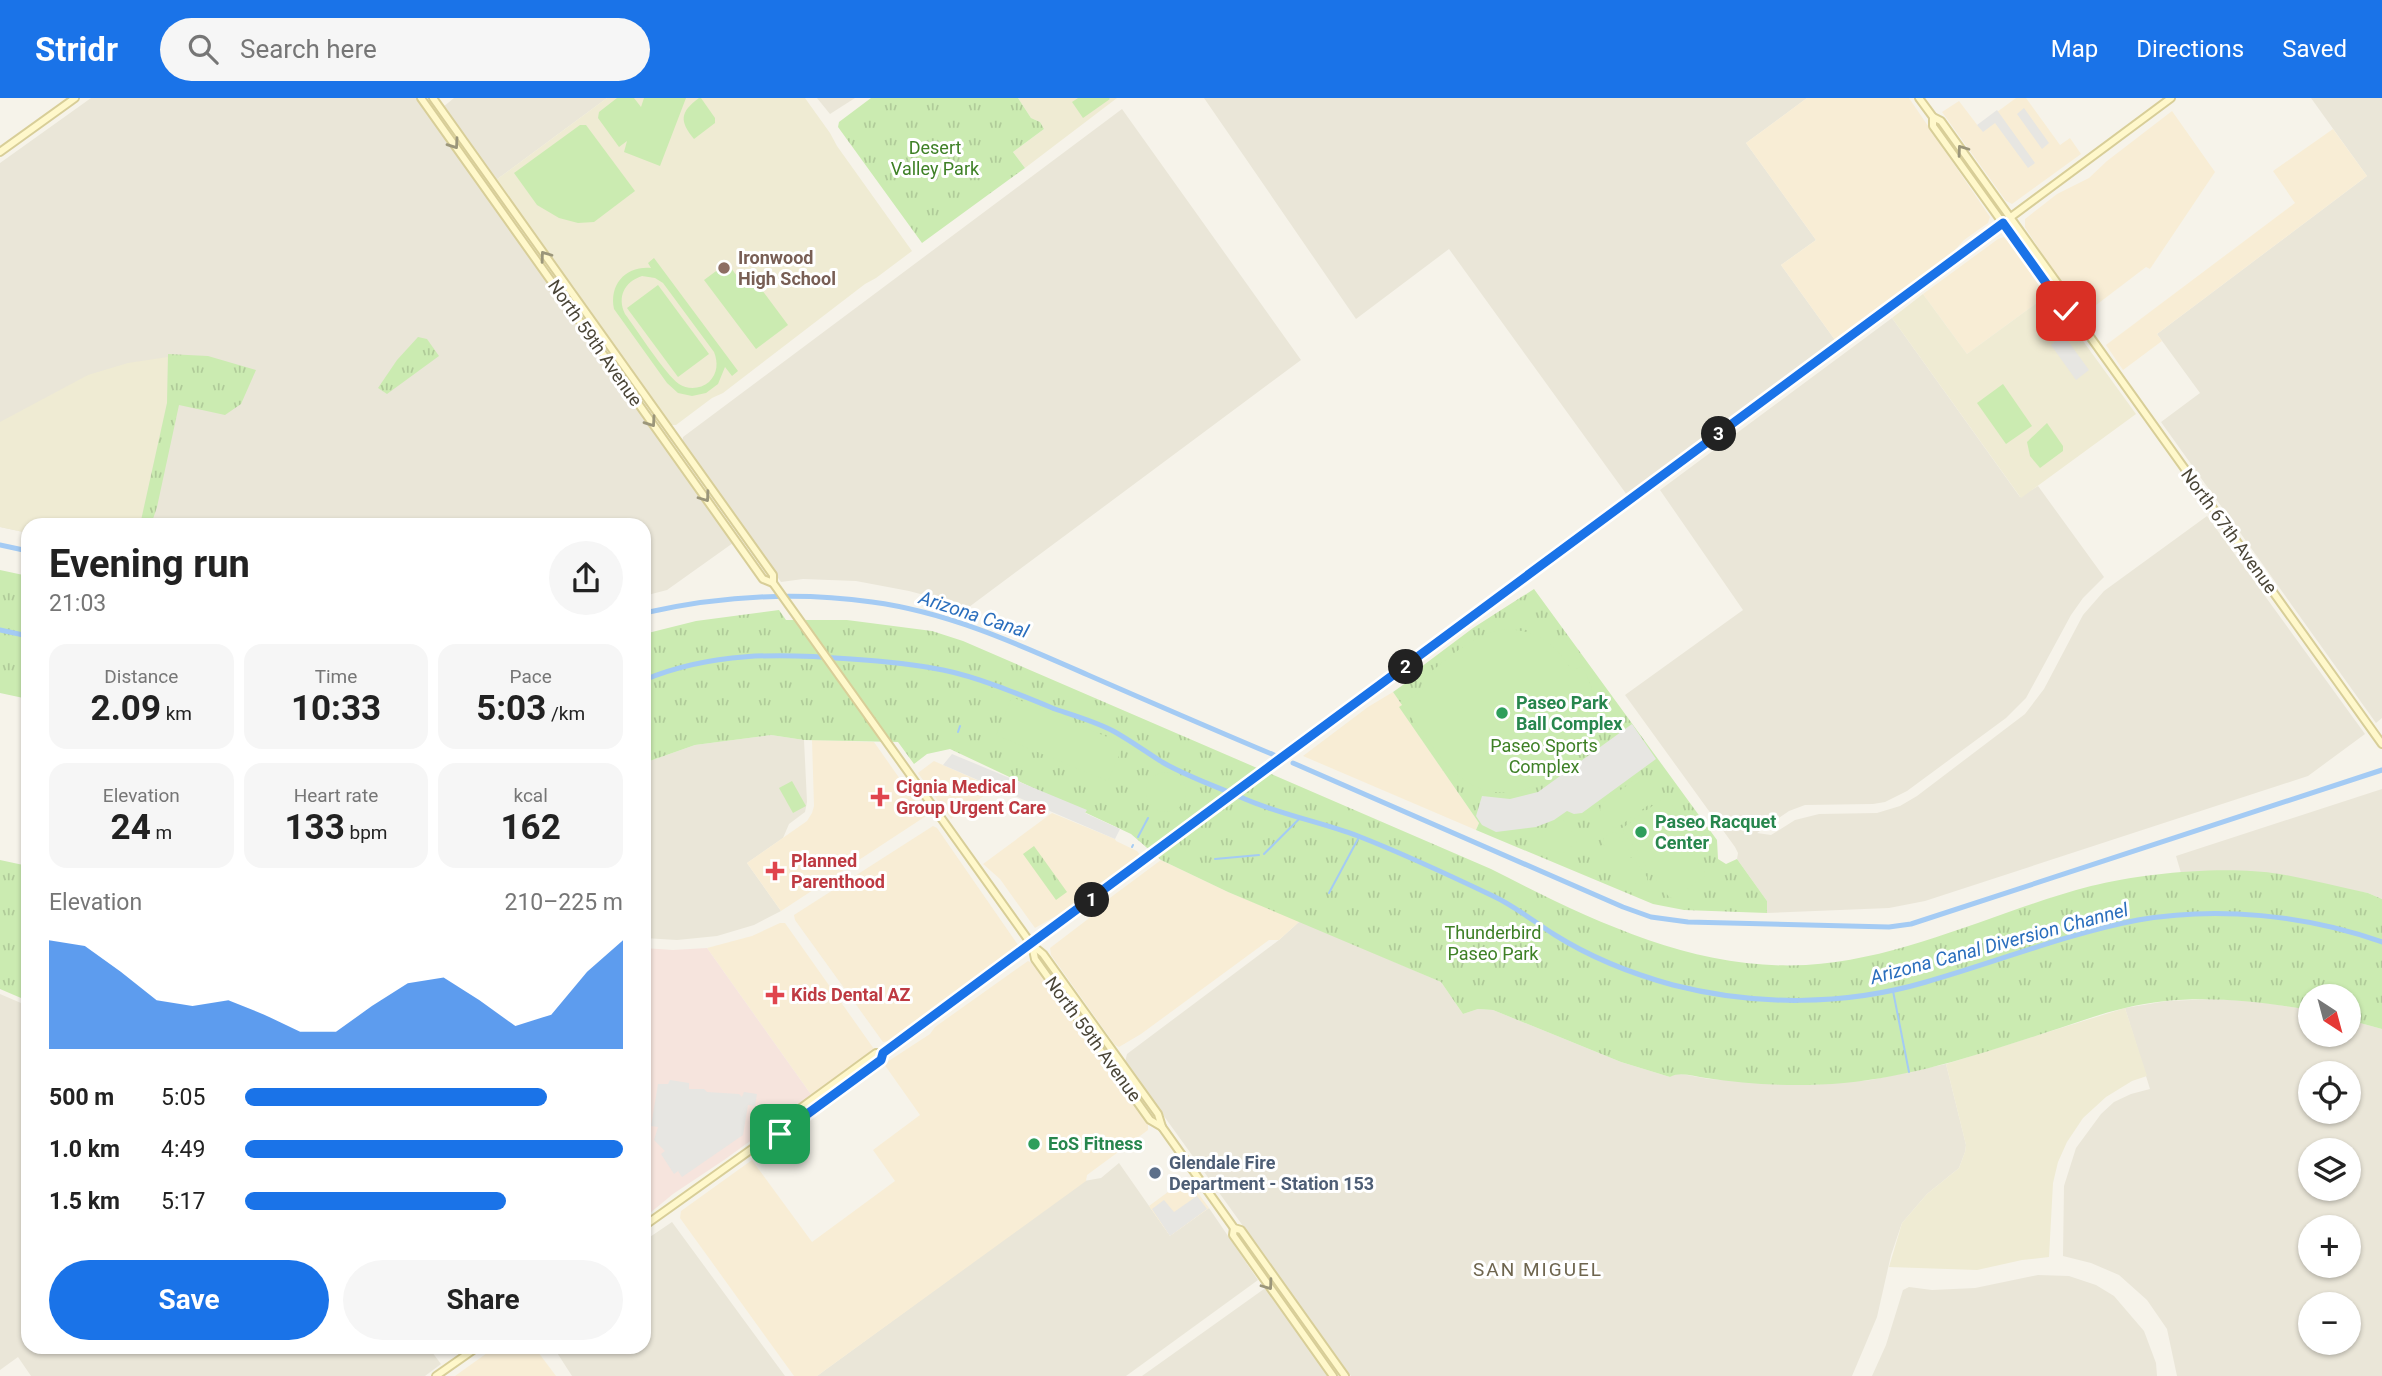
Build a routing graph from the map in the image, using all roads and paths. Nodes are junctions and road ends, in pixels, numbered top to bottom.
1 (75, 98) edge
2 (421, 98) edge
3 (433, 98) edge
4 (1919, 98) edge
5 (2171, 98) edge
6 (1933, 117) junction
7 (0, 152) edge
8 (2011, 218) junction
9 (2003, 223) junction
10 (561, 294) junction
11 (578, 302) junction
12 (2076, 317) junction
13 (774, 583) junction
14 (2382, 744) edge
15 (1032, 945) junction
16 (1068, 1003) junction
17 (1088, 1017) junction
18 (883, 1053) junction
19 (830, 1087) junction
20 (1162, 1127) junction
21 (790, 1128) junction
22 (763, 1140) junction
23 (651, 1221) edge
24 (1234, 1228) junction
25 (467, 1354) edge
26 (436, 1376) edge
27 (1333, 1376) edge
28 (1345, 1376) edge

1 - 7 main road
2 -> 10 main road, North 59th Avenue
11 -> 3 main road, North 59th Avenue
4 - 6 main road, North 67th Avenue
5 - 8 main road
8 -> 6 main road, North 67th Avenue
6 - 9 main road, North 67th Avenue
8 - 9 main road
8 - 12 main road, North 67th Avenue
9 - 12 main road, North 67th Avenue
9 - 15 main road
10 - 11 main road
10 -> 13 main road, North 59th Avenue
11 - 13 main road, North 59th Avenue
12 - 14 main road, North 67th Avenue
13 - 15 main road, North 59th Avenue
15 - 16 main road, North 59th Avenue
15 - 17 main road, North 59th Avenue
15 - 18 main road
16 - 17 main road
16 - 20 main road, North 59th Avenue
17 - 20 main road, North 59th Avenue
18 - 19 main road
18 - 21 main road
19 - 21 main road
19 - 22 main road
20 - 24 main road, North 59th Avenue
21 - 22 main road
22 - 23 main road
24 -> 27 main road, North 59th Avenue
24 - 28 main road, North 59th Avenue
25 - 26 main road

